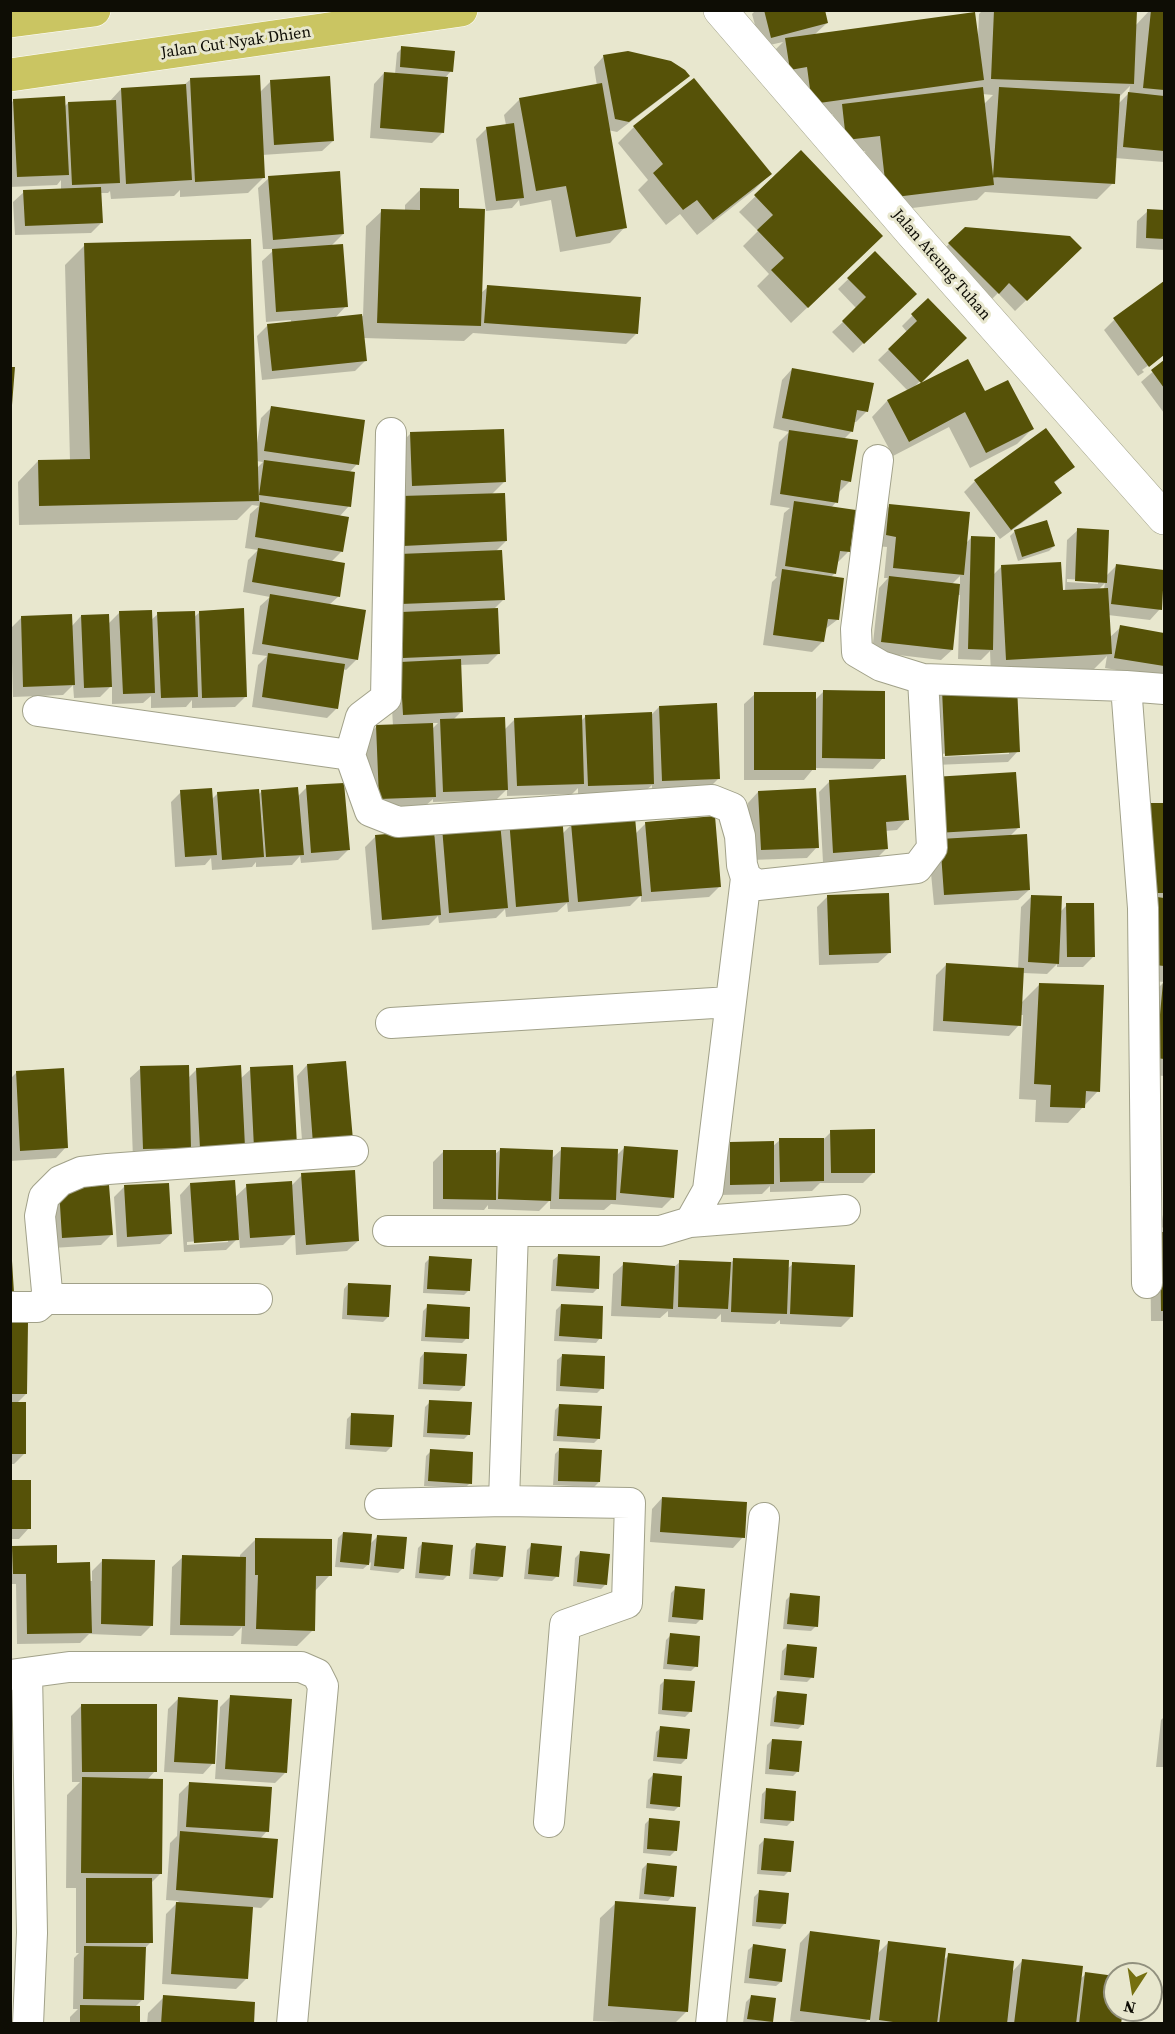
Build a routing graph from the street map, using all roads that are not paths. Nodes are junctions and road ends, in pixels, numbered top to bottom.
1 (94, 10) edge
2 (461, 10) edge
3 (720, 10) edge
4 (10, 21) edge
5 (10, 75) edge
6 (391, 434) dead end
7 (878, 460) dead end
8 (1164, 518) edge
9 (923, 679) junction
10 (1126, 686) junction
11 (1164, 689) edge
12 (38, 711) dead end
13 (350, 755) junction
14 (746, 878) junction
15 (730, 1002) junction
16 (391, 1023) dead end
17 (353, 1151) dead end
18 (844, 1210) dead end
19 (690, 1222) junction
20 (513, 1231) junction
21 (388, 1232) dead end
22 (1148, 1283) dead end
23 (46, 1299) junction
24 (257, 1299) dead end
25 (10, 1307) edge
26 (504, 1501) junction
27 (380, 1504) dead end
28 (764, 1518) dead end
29 (19, 1674) edge
30 (549, 1822) dead end
31 (28, 2024) edge
32 (292, 2024) edge
33 (711, 2024) edge

1 - 4 highway
2 - 5 highway, Jalan Cut Nyak Dhien
3 - 8 street, Jalan Ateung Tuhan
6 - 13 street
7 - 9 street
9 - 10 street
9 - 14 street
10 - 11 street
10 - 22 street
12 - 13 street
13 - 14 street
14 - 15 street
15 - 16 street
15 - 19 street
17 - 23 street
18 - 19 street
19 - 20 street
20 - 21 street
20 - 26 street
23 - 24 street
23 - 25 street
26 - 27 street
26 - 30 street
28 - 33 street
29 - 31 street
29 - 32 street

